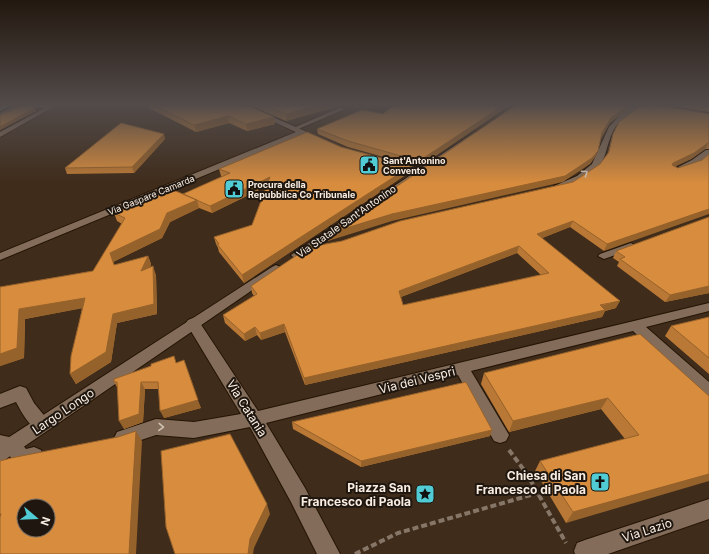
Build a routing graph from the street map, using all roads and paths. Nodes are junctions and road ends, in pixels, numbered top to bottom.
1 (296, 131) edge
2 (300, 131) edge
3 (478, 131) edge
4 (610, 131) edge
5 (317, 138) edge
6 (709, 152) edge
7 (389, 163) edge
8 (675, 170) edge
9 (419, 171) junction
10 (550, 190) edge
11 (642, 242) edge
12 (325, 246) edge
13 (306, 249) junction
14 (604, 256) dead end
15 (0, 257) edge
16 (709, 307) edge
17 (193, 323) junction
18 (635, 326) junction
19 (462, 369) junction
20 (115, 376) joint
21 (709, 392) edge
22 (0, 401) edge
23 (254, 419) junction
24 (41, 424) junction
25 (500, 435) joint
26 (117, 439) edge
27 (4, 447) edge
28 (51, 452) edge
29 (538, 493) junction
30 (709, 509) edge
31 (577, 549) joint
32 (328, 554) edge
33 (355, 554) edge

1 - 15 street, Via Gaspare Camarda
2 - 5 street
3 - 9 street, Via Statale Sant'Antonino
10 -> 4 street
6 - 8 street
7 - 9 street
9 - 13 street, Via Statale Sant'Antonino
11 - 14 street
12 - 13 street
13 - 17 street, Via Statale Sant'Antonino
16 - 18 street, Via dei Vespri
17 - 20 street, Via Statale Sant'Antonino
17 - 23 street, Via Catania
18 - 19 street, Via dei Vespri
18 - 21 street
19 - 23 street, Via dei Vespri
19 - 25 street
20 - 24 street, Largo Longo
22 - 24 street
26 -> 23 street, Via dei Vespri
23 - 32 street, Via Catania
24 - 27 street, Largo Longo
25 - 29 path
27 - 28 street, Largo Longo
29 - 31 path
29 - 33 path
30 - 31 street, Via Lazio

